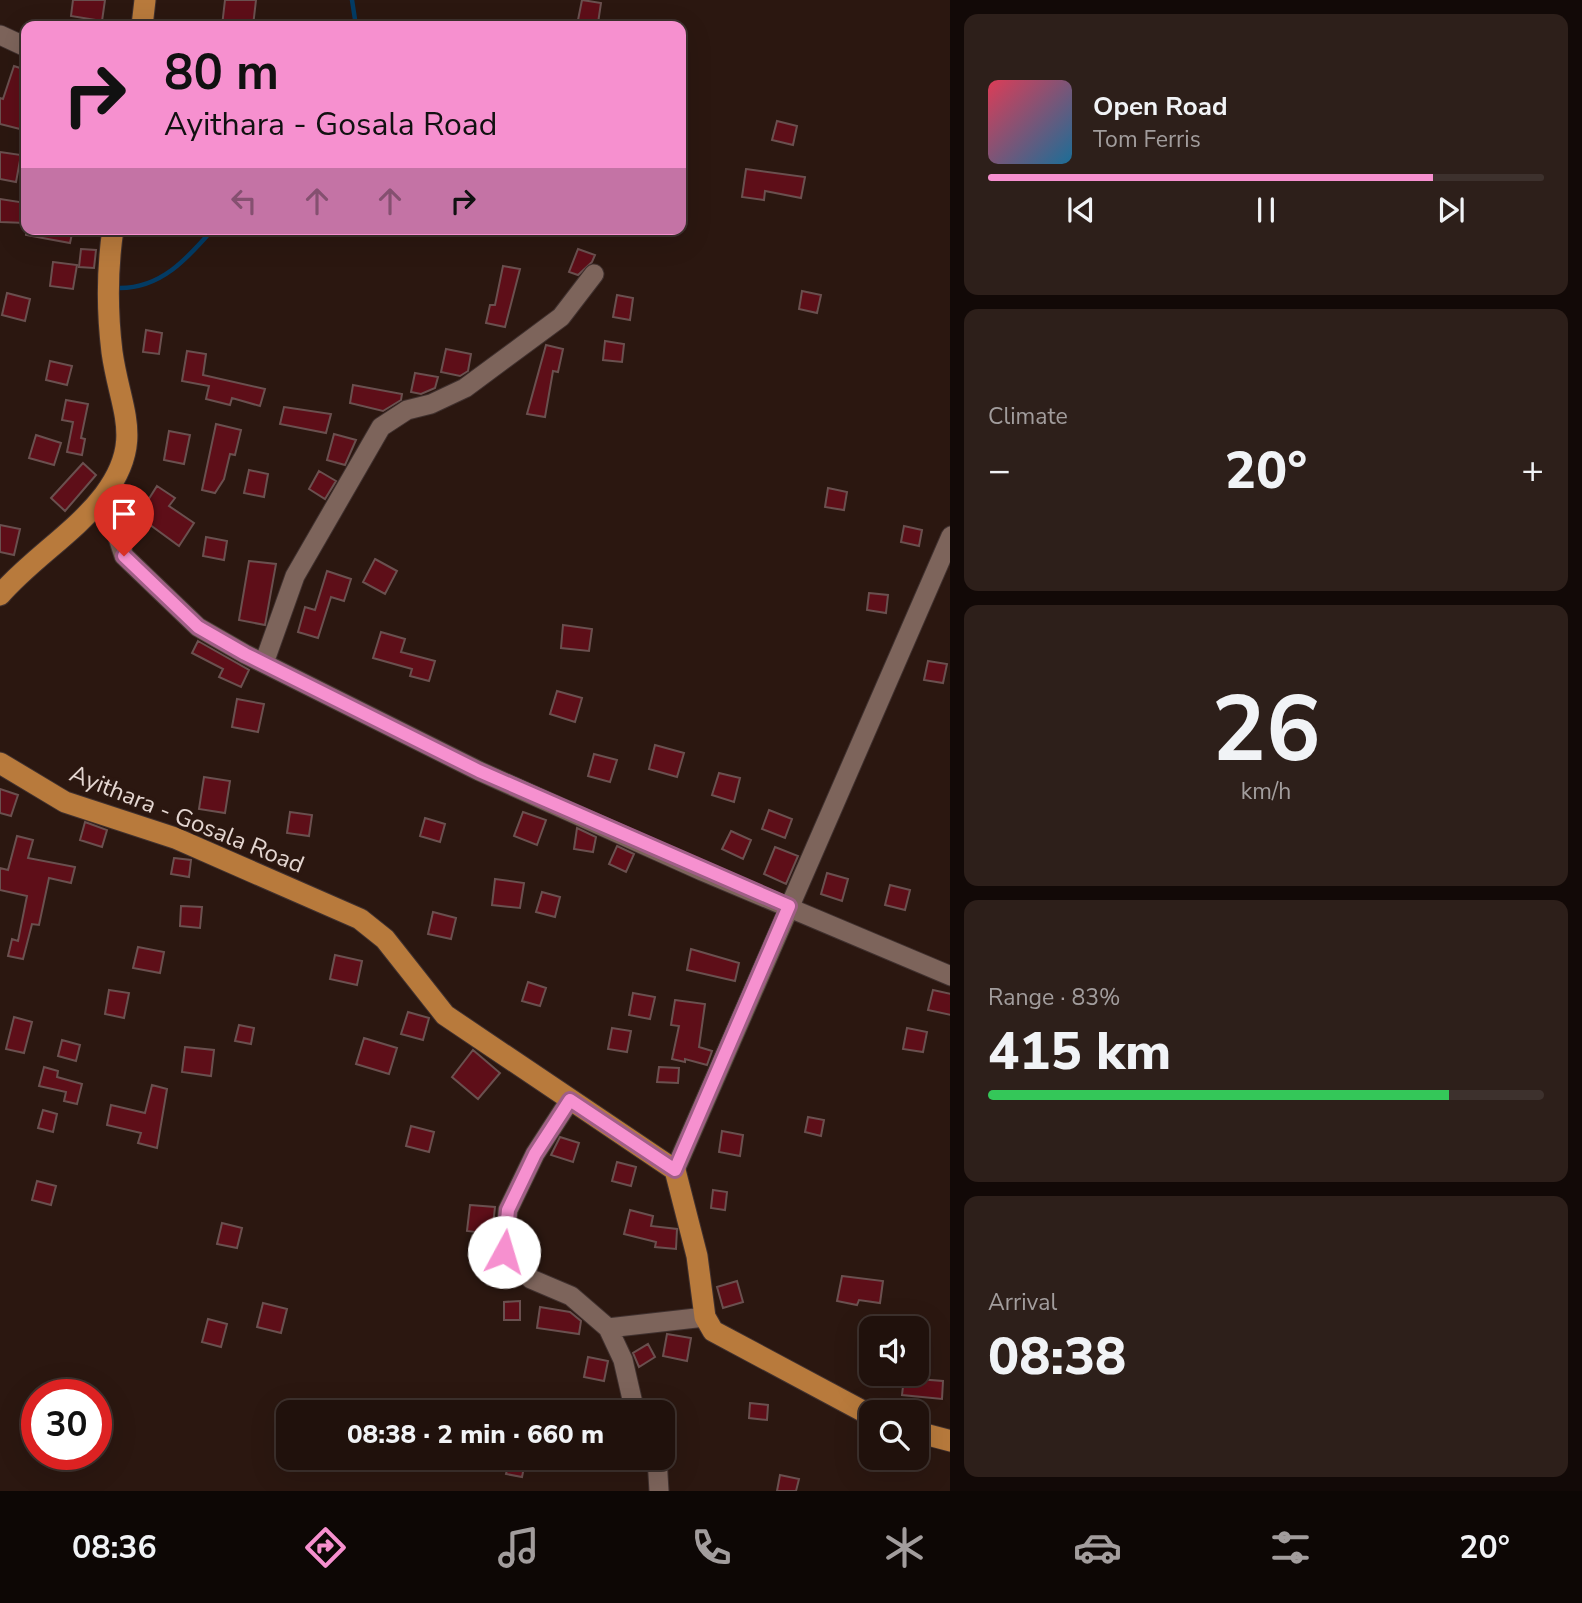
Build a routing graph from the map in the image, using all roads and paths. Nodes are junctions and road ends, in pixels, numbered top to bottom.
1 (145, 0) edge
2 (143, 21) edge
3 (0, 35) edge
4 (21, 45) edge
5 (113, 235) edge
6 (594, 274) dead end
7 (104, 495) junction
8 (950, 536) edge
9 (0, 595) edge
10 (264, 663) junction
11 (0, 763) edge
12 (789, 906) junction
13 (950, 976) edge
14 (570, 1100) junction
15 (675, 1170) junction
16 (705, 1317) junction
17 (608, 1328) junction
18 (632, 1400) edge
19 (859, 1409) edge
20 (929, 1435) edge
21 (950, 1441) edge
22 (658, 1470) edge
23 (659, 1491) edge

1 - 2 main road
3 - 4 street
5 - 7 main road
6 - 10 street
7 - 9 main road
7 - 10 street
8 - 12 street
10 - 12 street
11 - 14 main road, Ayithara - Gosala Road
12 - 13 street
12 - 15 street
14 - 15 main road, Ayithara - Gosala Road
14 - 17 street
15 - 16 main road
16 - 17 street
16 - 19 main road
17 - 18 street
20 - 21 main road
22 - 23 street

